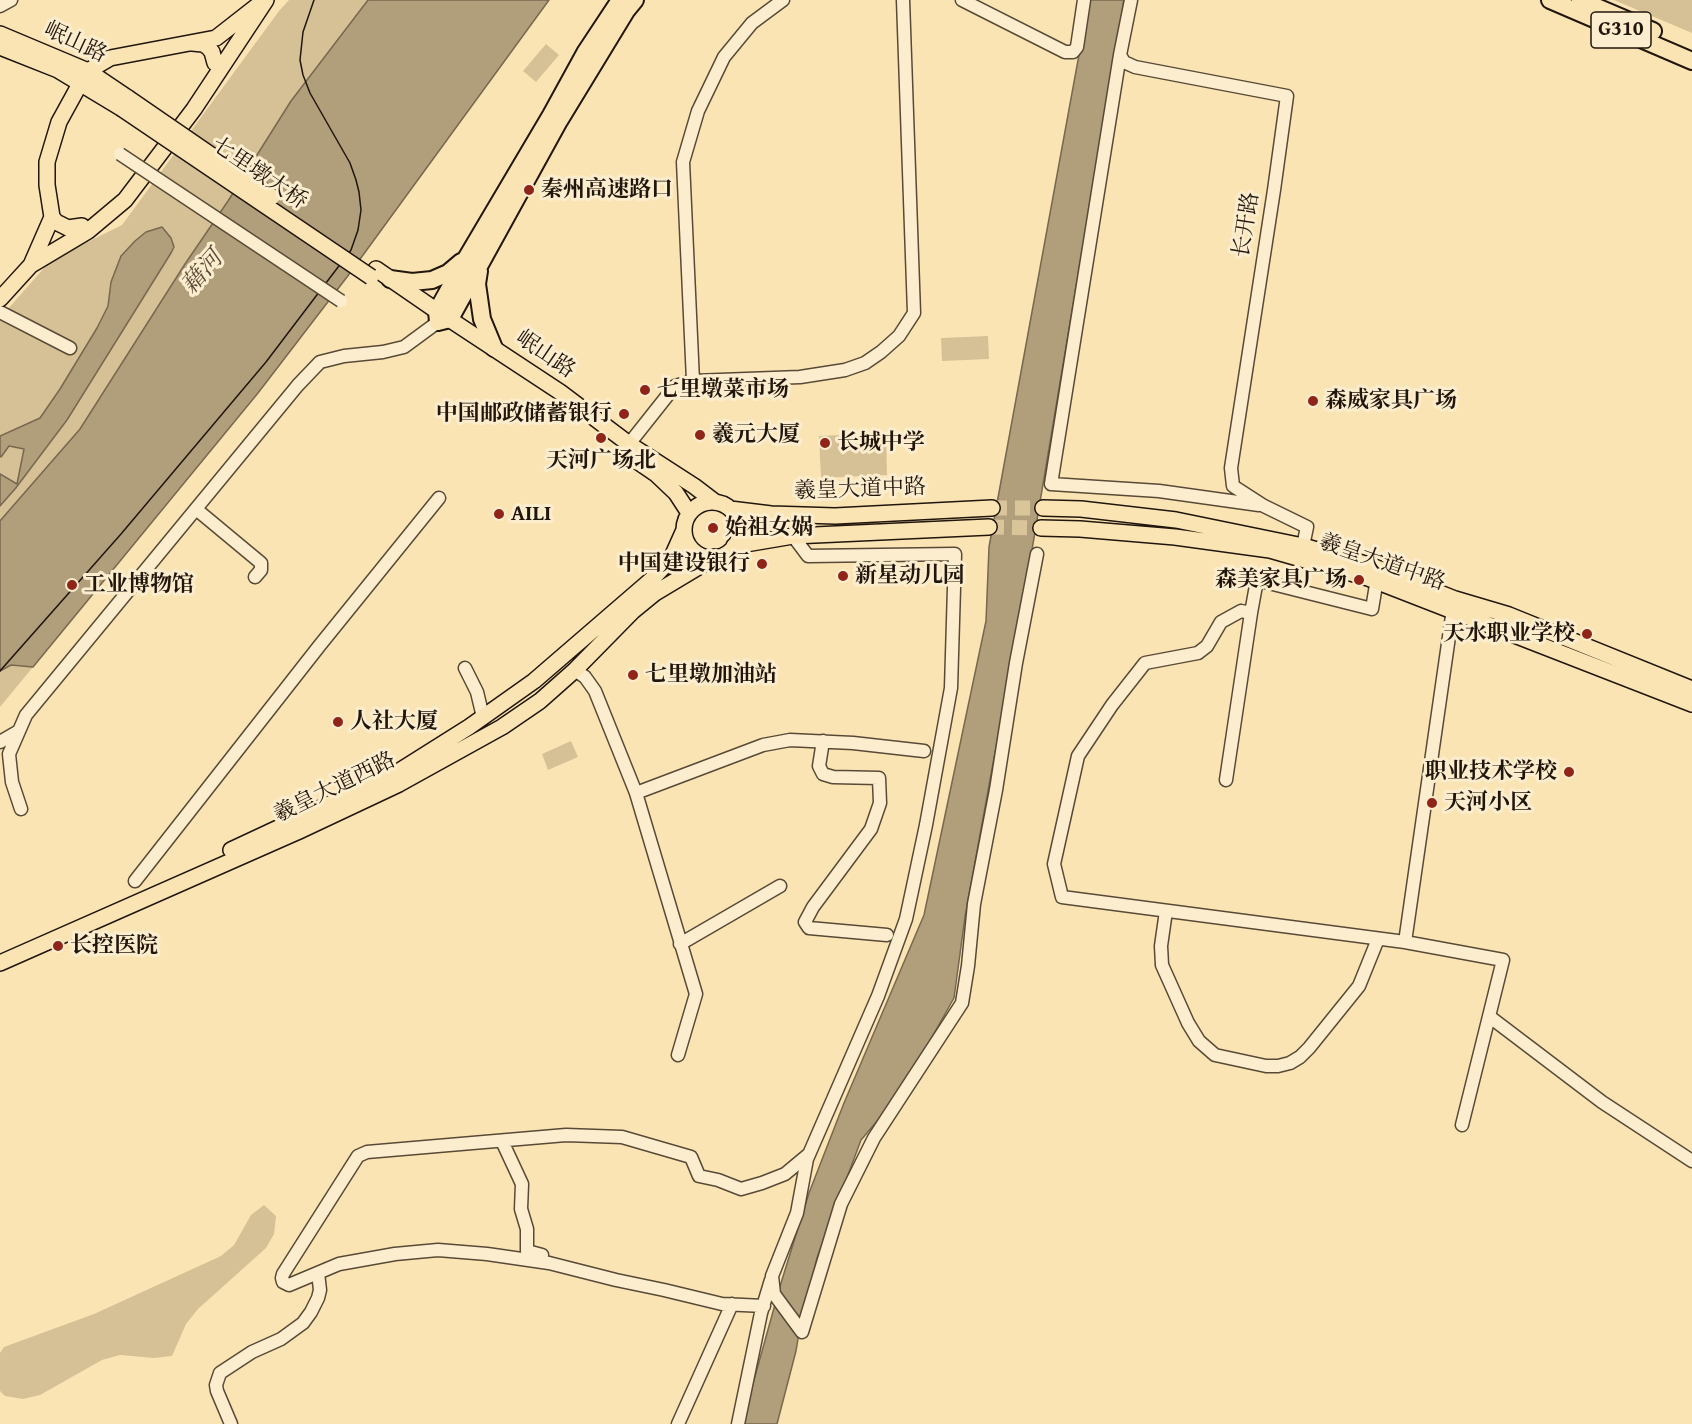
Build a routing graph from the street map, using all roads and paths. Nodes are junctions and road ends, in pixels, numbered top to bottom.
1 (10, 0) edge
2 (265, 0) edge
3 (620, 0) edge
4 (635, 0) edge
5 (783, 0) edge
6 (903, 0) edge
7 (963, 0) edge
8 (1084, 0) edge
9 (1131, 0) edge
10 (1550, 0) edge
11 (1580, 0) edge
12 (252, 5) edge
13 (0, 6) edge
14 (0, 34) edge
15 (192, 43) junction
16 (0, 47) edge
17 (1692, 48) edge
18 (1120, 55) junction
19 (1692, 61) edge
20 (215, 63) junction
21 (85, 77) junction
22 (125, 103) joint
23 (120, 154) dead end
24 (52, 217) junction
25 (82, 226) junction
26 (33, 260) junction
27 (473, 261) junction
28 (374, 273) junction
29 (390, 279) junction
30 (0, 299) edge
31 (341, 300) dead end
32 (0, 312) edge
33 (442, 317) junction
34 (70, 348) dead end
35 (494, 348) junction
36 (693, 381) junction
37 (629, 444) junction
38 (439, 498) dead end
39 (715, 502) junction
40 (1264, 506) junction
41 (992, 507) tunnel mouth
42 (1043, 508) tunnel mouth
43 (196, 509) junction
44 (730, 509) junction
45 (689, 513) junction
46 (989, 527) tunnel mouth
47 (1041, 528) tunnel mouth
48 (684, 530) junction
49 (793, 536) junction
50 (734, 546) junction
51 (1303, 546) junction
52 (1037, 554) dead end
53 (715, 557) junction
54 (1378, 575) junction
55 (255, 577) dead end
56 (1454, 605) junction
57 (1251, 613) junction
58 (465, 668) dead end
59 (575, 670) junction
60 (1692, 690) edge
61 (1692, 704) edge
62 (483, 717) junction
63 (19, 731) junction
64 (823, 741) junction
65 (0, 742) edge
66 (924, 751) dead end
67 (1226, 780) dead end
68 (636, 793) junction
69 (21, 809) dead end
70 (135, 881) dead end
71 (780, 886) dead end
72 (1166, 911) junction
73 (887, 935) dead end
74 (1378, 939) junction
75 (1405, 942) junction
76 (680, 944) junction
77 (0, 956) edge
78 (0, 963) edge
79 (1490, 1017) junction
80 (678, 1055) dead end
81 (1462, 1125) dead end
82 (502, 1141) junction
83 (809, 1154) junction
84 (1692, 1161) edge
85 (318, 1273) junction
86 (768, 1299) junction
87 (732, 1305) junction
88 (231, 1424) edge
89 (678, 1424) edge
90 (738, 1424) edge

1 - 13 street
2 - 12 main road
2 - 26 main road
3 - 27 highway
4 - 27 highway
5 - 36 street
6 - 36 street
7 - 8 street
9 - 18 street
10 - 19 highway, G310
11 - 17 highway, G310
12 - 15 main road
12 - 20 main road
12 - 21 main road
14 - 21 main road, 岷山路
15 - 20 main road
15 - 21 main road
16 - 21 main road, 岷山路
18 - 40 street, 长开路
18 - 40 street
20 - 25 main road
21 - 22 main road, 岷山路
21 - 24 main road
22 - 28 main road, 七里墩大桥, bridge
23 - 31 street, bridge
24 - 25 main road
24 - 26 main road
25 - 26 main road
26 - 30 main road
27 - 29 highway
27 - 33 highway
27 - 35 highway
28 - 29 main road, 岷山路
28 - 33 main road, 岷山路
29 - 33 main road, 岷山路
32 - 34 street
33 - 35 main road, 岷山路
33 - 43 street
33 - 45 main road, 岷山路
35 - 37 main road, 岷山路
36 - 37 street
37 - 39 main road, 岷山路
38 - 70 street
39 - 44 main road
39 - 45 main road
40 - 51 street, 长开路
41 - 44 main road, 羲皇大道中路
42 - 51 main road, 羲皇大道中路
43 - 55 street
43 - 63 street
44 - 50 main road
45 - 48 main road
46 - 49 main road, 羲皇大道中路
47 - 54 main road, 羲皇大道中路
48 - 53 main road
48 - 62 main road, 羲皇大道西路
49 - 50 main road, 羲皇大道中路
49 - 83 street
50 - 53 main road
51 - 54 main road, 羲皇大道中路
52 - 86 street
53 - 59 main road, 羲皇大道西路
54 - 56 main road, 羲皇大道中路
54 - 57 street
56 - 60 main road, 羲皇大道中路
56 - 61 main road, 羲皇大道中路
56 - 75 street
57 - 67 street
57 - 72 street
58 - 62 street
59 - 68 street
59 - 78 main road, 羲皇大道西路
62 - 77 main road, 羲皇大道西路
63 - 65 street
63 - 69 street
64 - 66 street
64 - 68 street
64 - 73 street
68 - 76 street
71 - 76 street
72 - 74 street
72 - 74 street
74 - 75 street
75 - 79 street
76 - 80 street
79 - 81 street
79 - 84 street
82 - 83 street
82 - 85 street
82 - 86 street
83 - 86 street
85 - 87 street
85 - 88 street
86 - 87 street
86 - 90 street
87 - 89 street

